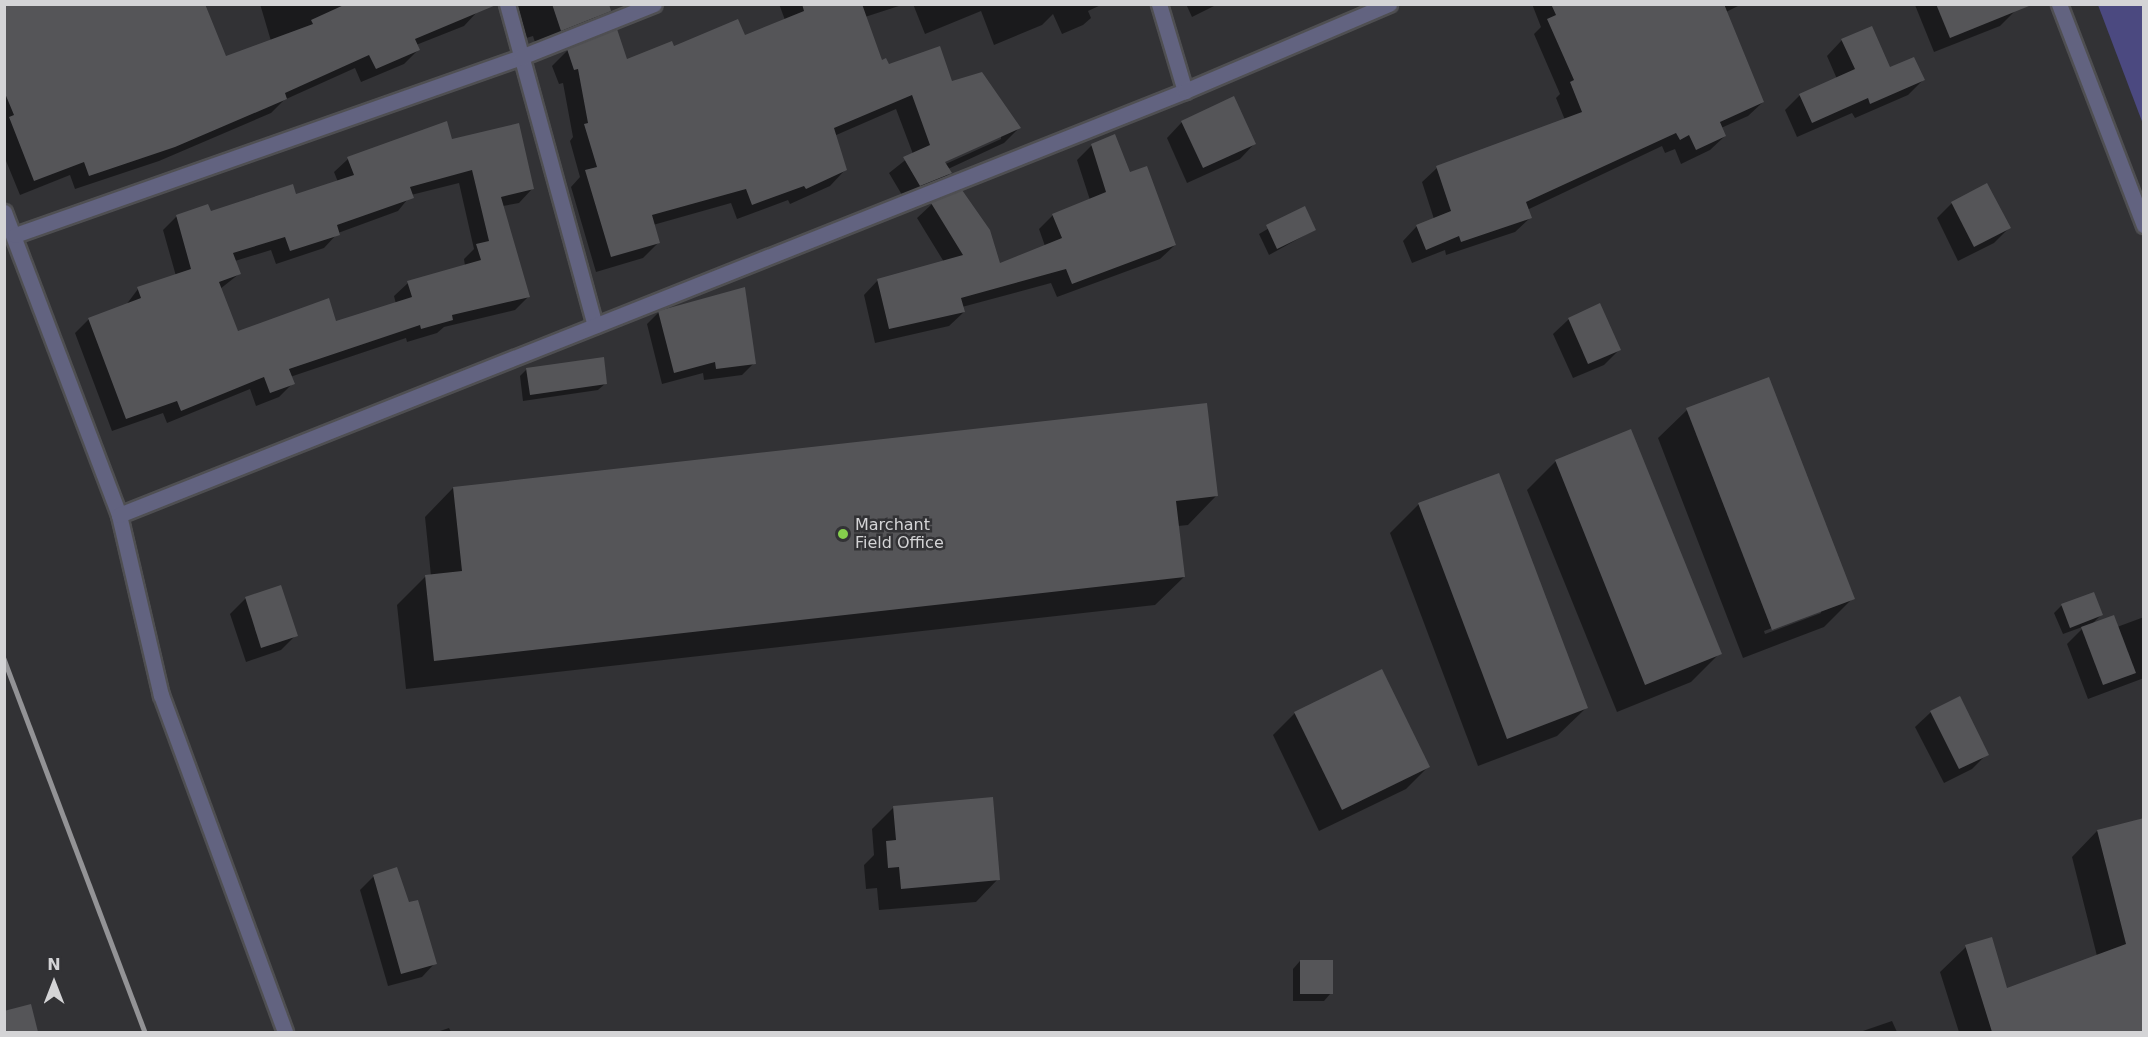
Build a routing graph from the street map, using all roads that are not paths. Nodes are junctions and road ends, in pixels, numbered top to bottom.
1 (507, 4) edge
2 (654, 4) edge
3 (1159, 4) edge
4 (1389, 4) edge
5 (2059, 4) edge
6 (521, 57) junction
7 (1185, 91) junction
8 (4, 212) edge
9 (2144, 225) edge
10 (15, 235) junction
11 (595, 325) junction
12 (119, 515) junction
13 (285, 1032) edge

1 - 6 street
2 - 6 street
3 - 7 street
4 - 7 street
5 - 9 street
6 - 10 street
6 - 11 street
7 - 11 street
8 - 10 street
10 - 12 street
11 - 12 street
12 - 13 street

